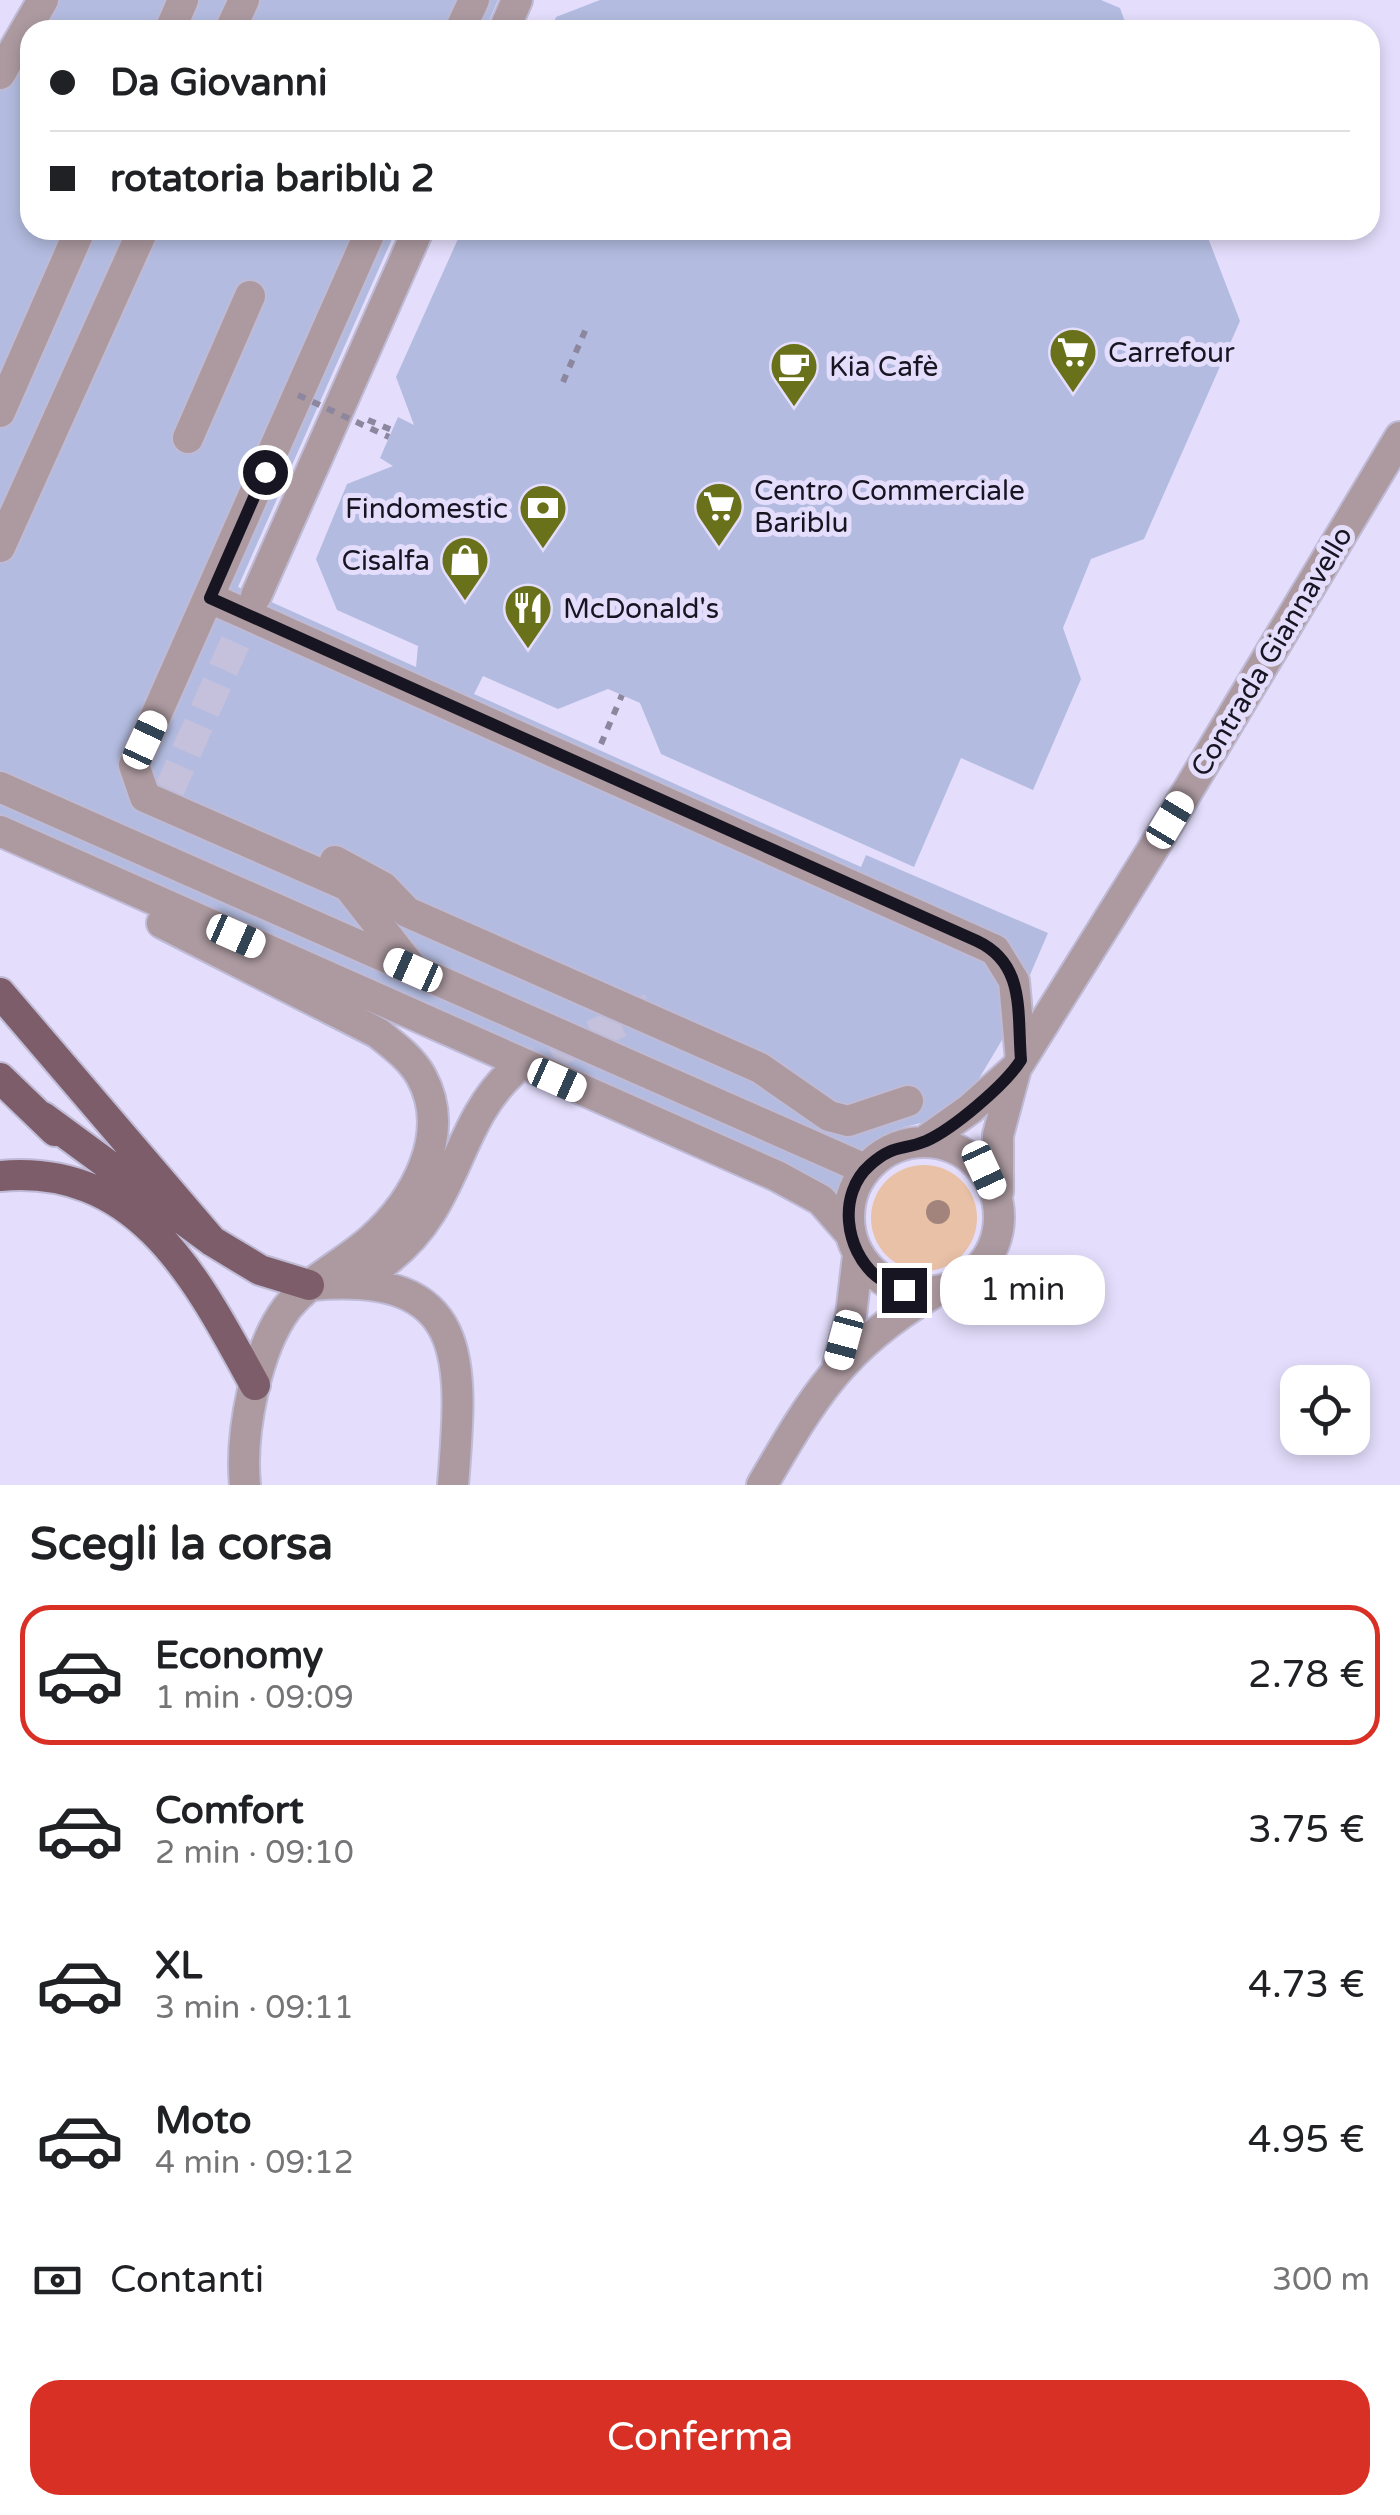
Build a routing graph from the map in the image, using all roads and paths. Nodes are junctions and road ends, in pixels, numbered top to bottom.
1 (20, 40) edge
2 (0, 74) edge
3 (76, 240) edge
4 (138, 240) edge
5 (367, 240) edge
6 (414, 240) edge
7 (250, 296) dead end
8 (588, 324) dead end
9 (563, 382) dead end
10 (298, 395) junction
11 (0, 412) edge
12 (389, 437) dead end
13 (1400, 437) edge
14 (188, 438) dead end
15 (0, 546) edge
16 (256, 596) tunnel mouth
17 (210, 598) junction
18 (622, 695) dead end
19 (590, 768) junction
20 (3, 785) edge
21 (0, 831) edge
22 (332, 860) dead end
23 (94, 872) junction
24 (413, 970) junction
25 (0, 993) edge
26 (1018, 1064) junction
27 (511, 1073) tunnel mouth
28 (0, 1078) edge
29 (908, 1100) dead end
30 (43, 1118) junction
31 (926, 1141) junction
32 (865, 1168) junction
33 (0, 1176) edge
34 (998, 1200) junction
35 (120, 1204) junction
36 (212, 1242) junction
37 (854, 1244) junction
38 (357, 1281) junction
39 (309, 1286) junction
40 (933, 1292) junction
41 (838, 1366) junction
42 (255, 1385) junction
43 (244, 1485) edge
44 (453, 1485) edge
45 (762, 1485) edge

1 - 2 street
3 - 11 street
4 - 15 street
5 - 10 street
6 - 16 street
7 - 14 street
8 - 9 path
10 - 12 path, bridge
10 - 17 street
13 - 26 street, Contrada Giannavello
17 - 19 street
17 - 24 street
18 - 19 path
19 - 26 street
20 - 24 street
21 - 23 street
22 - 29 street
23 - 37 street
23 - 39 street
24 - 32 street
25 - 36 main road
26 - 31 street
26 - 34 street
27 - 38 street
28 - 30 main road
30 - 35 main road
30 - 36 main road
31 - 32 street
31 - 34 street
32 - 37 street
33 - 35 main road
34 - 40 street
35 - 42 main road
36 - 39 main road
37 - 40 street
37 - 41 street
38 - 39 street
38 - 44 street
39 - 42 street
40 - 41 street
41 - 45 street
42 - 43 street

